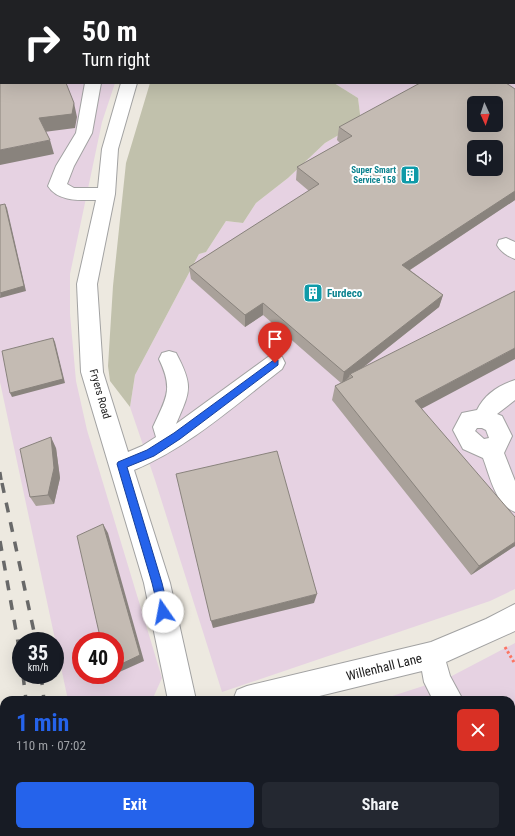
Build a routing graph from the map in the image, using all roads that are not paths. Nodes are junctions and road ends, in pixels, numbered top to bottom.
1 (93, 84) edge
2 (129, 84) edge
3 (106, 194) junction
4 (170, 360) dead end
5 (275, 363) dead end
6 (515, 389) edge
7 (169, 441) junction
8 (121, 464) junction
9 (515, 501) edge
10 (515, 617) edge
11 (431, 655) junction
12 (181, 696) edge
13 (263, 696) edge
14 (447, 696) edge

1 - 3 street
2 - 3 street, Fryers Road
3 - 8 street, Fryers Road
4 - 7 street
5 - 7 street
6 - 9 street
7 - 8 street
8 - 12 street, Fryers Road
10 - 11 street, Willenhall Lane
11 - 13 street, Willenhall Lane
11 - 14 street

